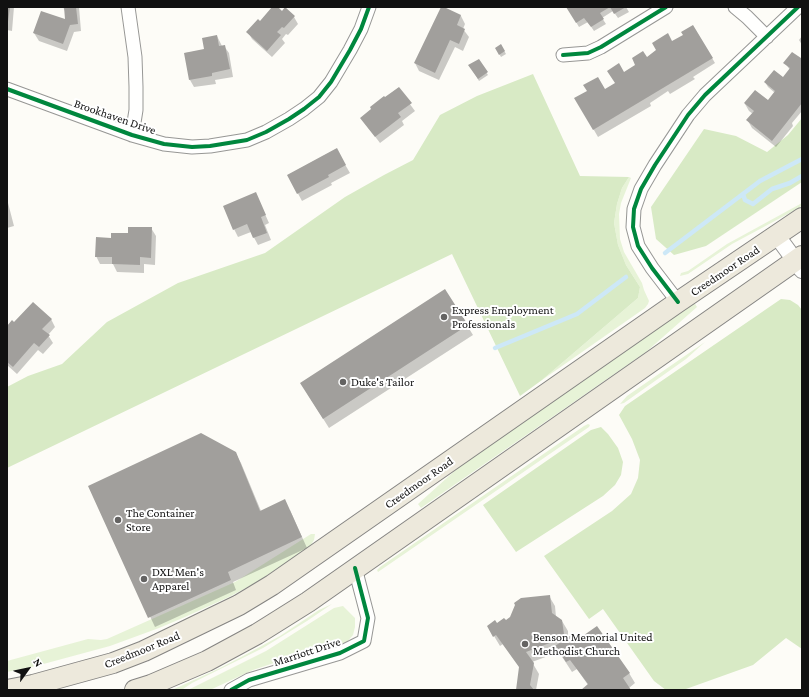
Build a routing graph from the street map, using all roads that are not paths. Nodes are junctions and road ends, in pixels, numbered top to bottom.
1 (128, 7) edge
2 (369, 7) edge
3 (666, 7) edge
4 (735, 7) edge
5 (798, 7) edge
6 (767, 37) junction
7 (563, 55) dead end
8 (7, 89) edge
9 (132, 135) junction
10 (802, 218) edge
11 (777, 236) junction
12 (800, 262) edge
13 (678, 302) junction
14 (355, 568) junction
15 (7, 690) edge
16 (135, 690) edge
17 (231, 690) edge

1 - 9 street
2 - 9 street, Brookhaven Drive
3 - 7 street
4 - 6 street
5 - 6 street
6 - 13 street
8 - 9 street, Brookhaven Drive
10 - 11 main road, Creedmoor Road
11 - 12 street
11 - 13 main road, Creedmoor Road
12 - 14 main road
13 - 15 main road, Creedmoor Road
14 - 16 main road
14 - 17 street, Marriott Drive

